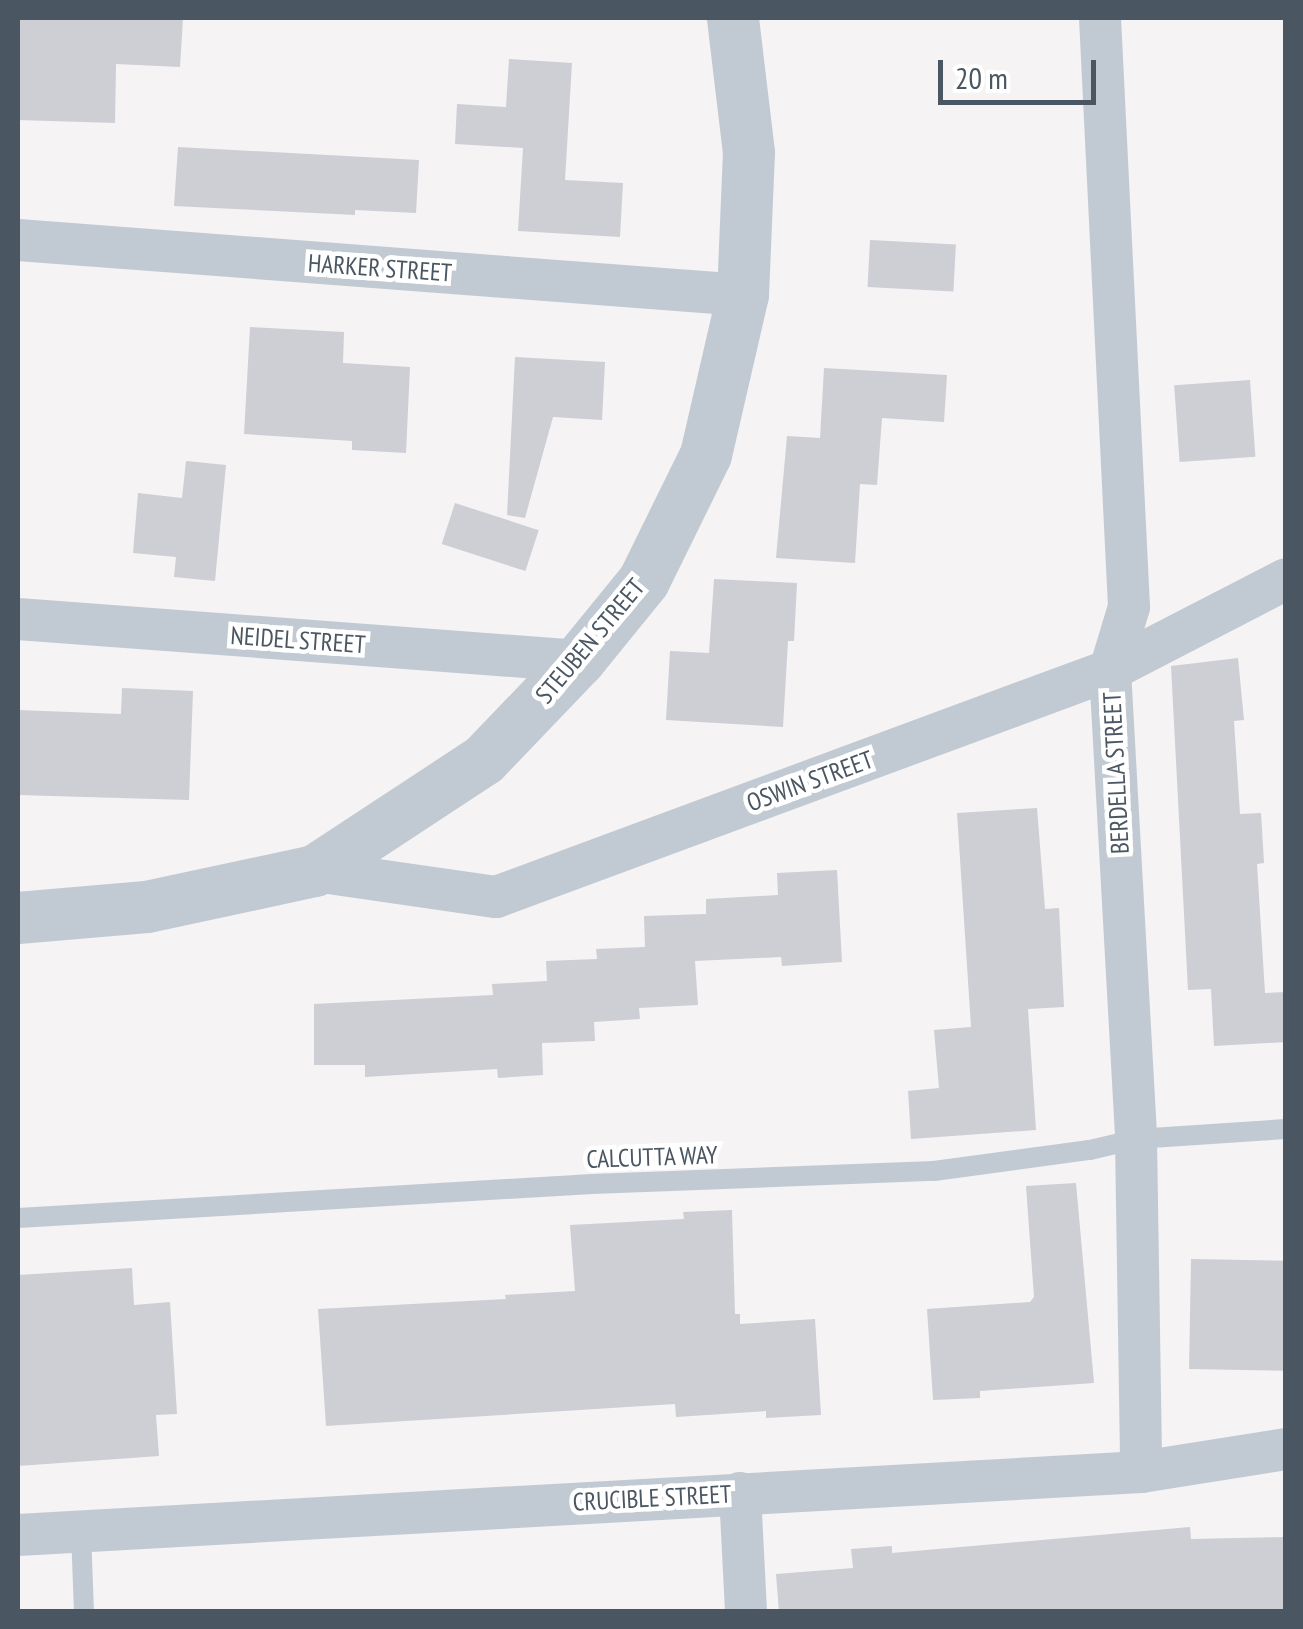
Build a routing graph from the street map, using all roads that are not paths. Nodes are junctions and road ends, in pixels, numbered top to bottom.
1 (733, 18) edge
2 (1100, 18) edge
3 (18, 240) edge
4 (743, 295) junction
5 (1286, 579) edge
6 (18, 620) edge
7 (579, 660) junction
8 (1110, 670) junction
9 (315, 871) junction
10 (18, 918) edge
11 (1286, 1130) edge
12 (1136, 1139) junction
13 (18, 1218) edge
14 (1286, 1449) edge
15 (1140, 1472) junction
16 (740, 1493) junction
17 (80, 1531) junction
18 (18, 1535) edge
19 (84, 1612) edge
20 (746, 1612) edge

1 - 4 street, STEUBEN STREET
2 - 8 street, BERDELLA STREET
3 - 4 street, HARKER STREET
4 - 7 street, STEUBEN STREET
5 - 8 street, OSWIN STREET
6 - 7 street, NEIDEL STREET
7 - 9 street, STEUBEN STREET
8 - 9 street, OSWIN STREET
8 - 12 street, BERDELLA STREET
9 - 10 street, STEUBEN STREET
11 - 12 lane, CALCUTTA WAY
12 - 13 lane, CALCUTTA WAY
12 - 15 street, BERDELLA STREET
14 - 15 street, CRUCIBLE STREET
15 - 16 street, CRUCIBLE STREET
16 - 17 street, CRUCIBLE STREET
16 - 20 street
17 - 18 street, CRUCIBLE STREET
17 - 19 lane

